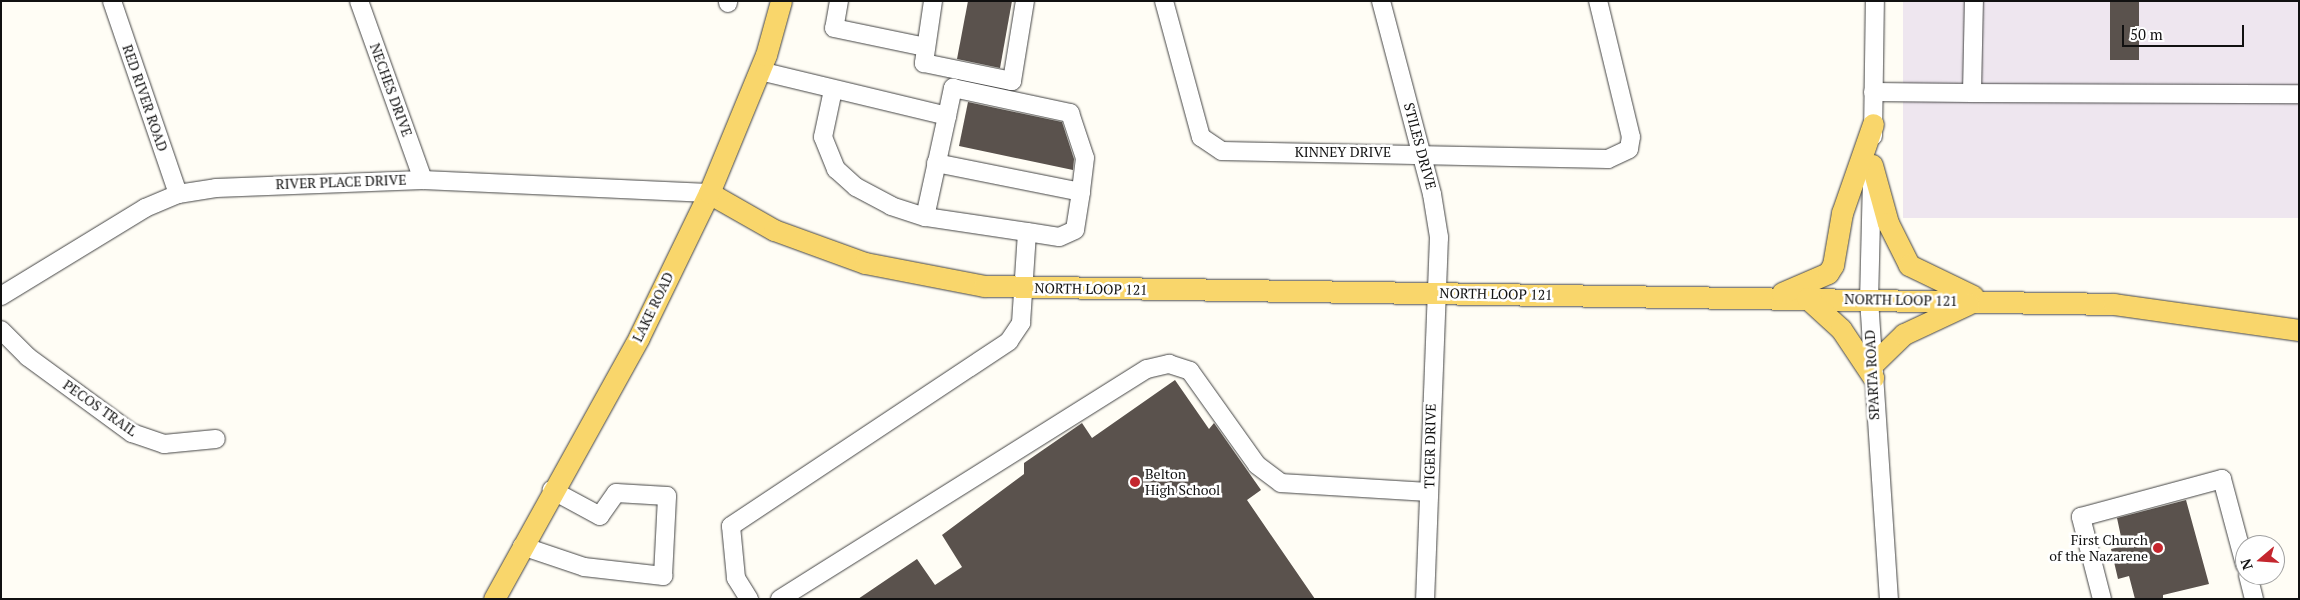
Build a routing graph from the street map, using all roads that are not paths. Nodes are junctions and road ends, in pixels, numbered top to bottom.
1 (112, 1) edge
2 (359, 1) edge
3 (781, 1) edge
4 (839, 1) edge
5 (933, 1) edge
6 (1025, 1) edge
7 (1164, 1) edge
8 (1381, 1) edge
9 (1598, 1) edge
10 (1875, 1) edge
11 (1974, 1) edge
12 (926, 47) junction
13 (759, 71) junction
14 (833, 90) junction
15 (1873, 92) junction
16 (1972, 93) junction
17 (2299, 94) edge
18 (947, 116) junction
19 (1873, 124) junction
20 (1422, 152) junction
21 (936, 164) junction
22 (1872, 165) junction
23 (423, 180) junction
24 (1081, 192) junction
25 (709, 193) junction
26 (178, 194) junction
27 (925, 217) junction
28 (1027, 232) junction
29 (1025, 288) junction
30 (1439, 294) junction
31 (1, 296) edge
32 (1768, 298) junction
33 (1807, 298) junction
34 (1868, 299) junction
35 (1982, 301) junction
36 (1, 330) edge
37 (2299, 330) edge
38 (1873, 370) junction
39 (216, 439) dead end
40 (552, 490) junction
41 (1428, 492) junction
42 (2237, 535) edge
43 (522, 546) junction
44 (2250, 585) edge
45 (494, 599) edge
46 (749, 599) edge
47 (780, 599) edge
48 (1425, 599) edge
49 (1889, 599) edge
50 (2102, 599) edge
51 (2254, 599) edge

1 - 26 street, RED RIVER ROAD
2 - 23 street, NECHES DRIVE
3 - 13 main road, LAKE ROAD
4 - 12 street
5 - 12 street
6 - 12 street
7 - 20 street, KINNEY DRIVE
8 - 20 street, STILES DRIVE
9 - 20 street, KINNEY DRIVE
10 - 15 street, SPARTA ROAD
11 - 16 street
13 - 14 street
13 - 25 main road, LAKE ROAD
14 - 18 street
14 - 27 street
15 - 16 street
15 - 19 street, SPARTA ROAD
16 - 17 street
18 - 21 street
18 - 24 street
19 - 22 street, SPARTA ROAD
19 - 32 main road
20 - 30 street, STILES DRIVE
21 - 24 street
21 - 27 street
22 - 34 street, SPARTA ROAD
22 - 35 main road
23 - 25 street, RIVER PLACE DRIVE
23 - 26 street, RIVER PLACE DRIVE
24 - 28 street
25 - 29 main road, NORTH LOOP 121
25 - 40 main road, LAKE ROAD
26 - 31 street, RIVER PLACE DRIVE
27 - 28 street
28 - 29 street
29 - 30 main road, NORTH LOOP 121
29 - 46 street
30 - 32 main road, NORTH LOOP 121
30 - 41 street, TIGER DRIVE
32 - 33 main road, NORTH LOOP 121
33 - 34 main road, NORTH LOOP 121
33 - 38 main road
34 - 35 main road, NORTH LOOP 121
34 - 38 street, SPARTA ROAD
35 - 37 main road, NORTH LOOP 121
35 - 38 main road
36 - 39 street, PECOS TRAIL
38 - 49 street, SPARTA ROAD
40 - 43 main road, LAKE ROAD
40 - 43 street
41 - 47 street
41 - 48 street, TIGER DRIVE
42 - 50 street
43 - 45 main road, LAKE ROAD
44 - 51 street

